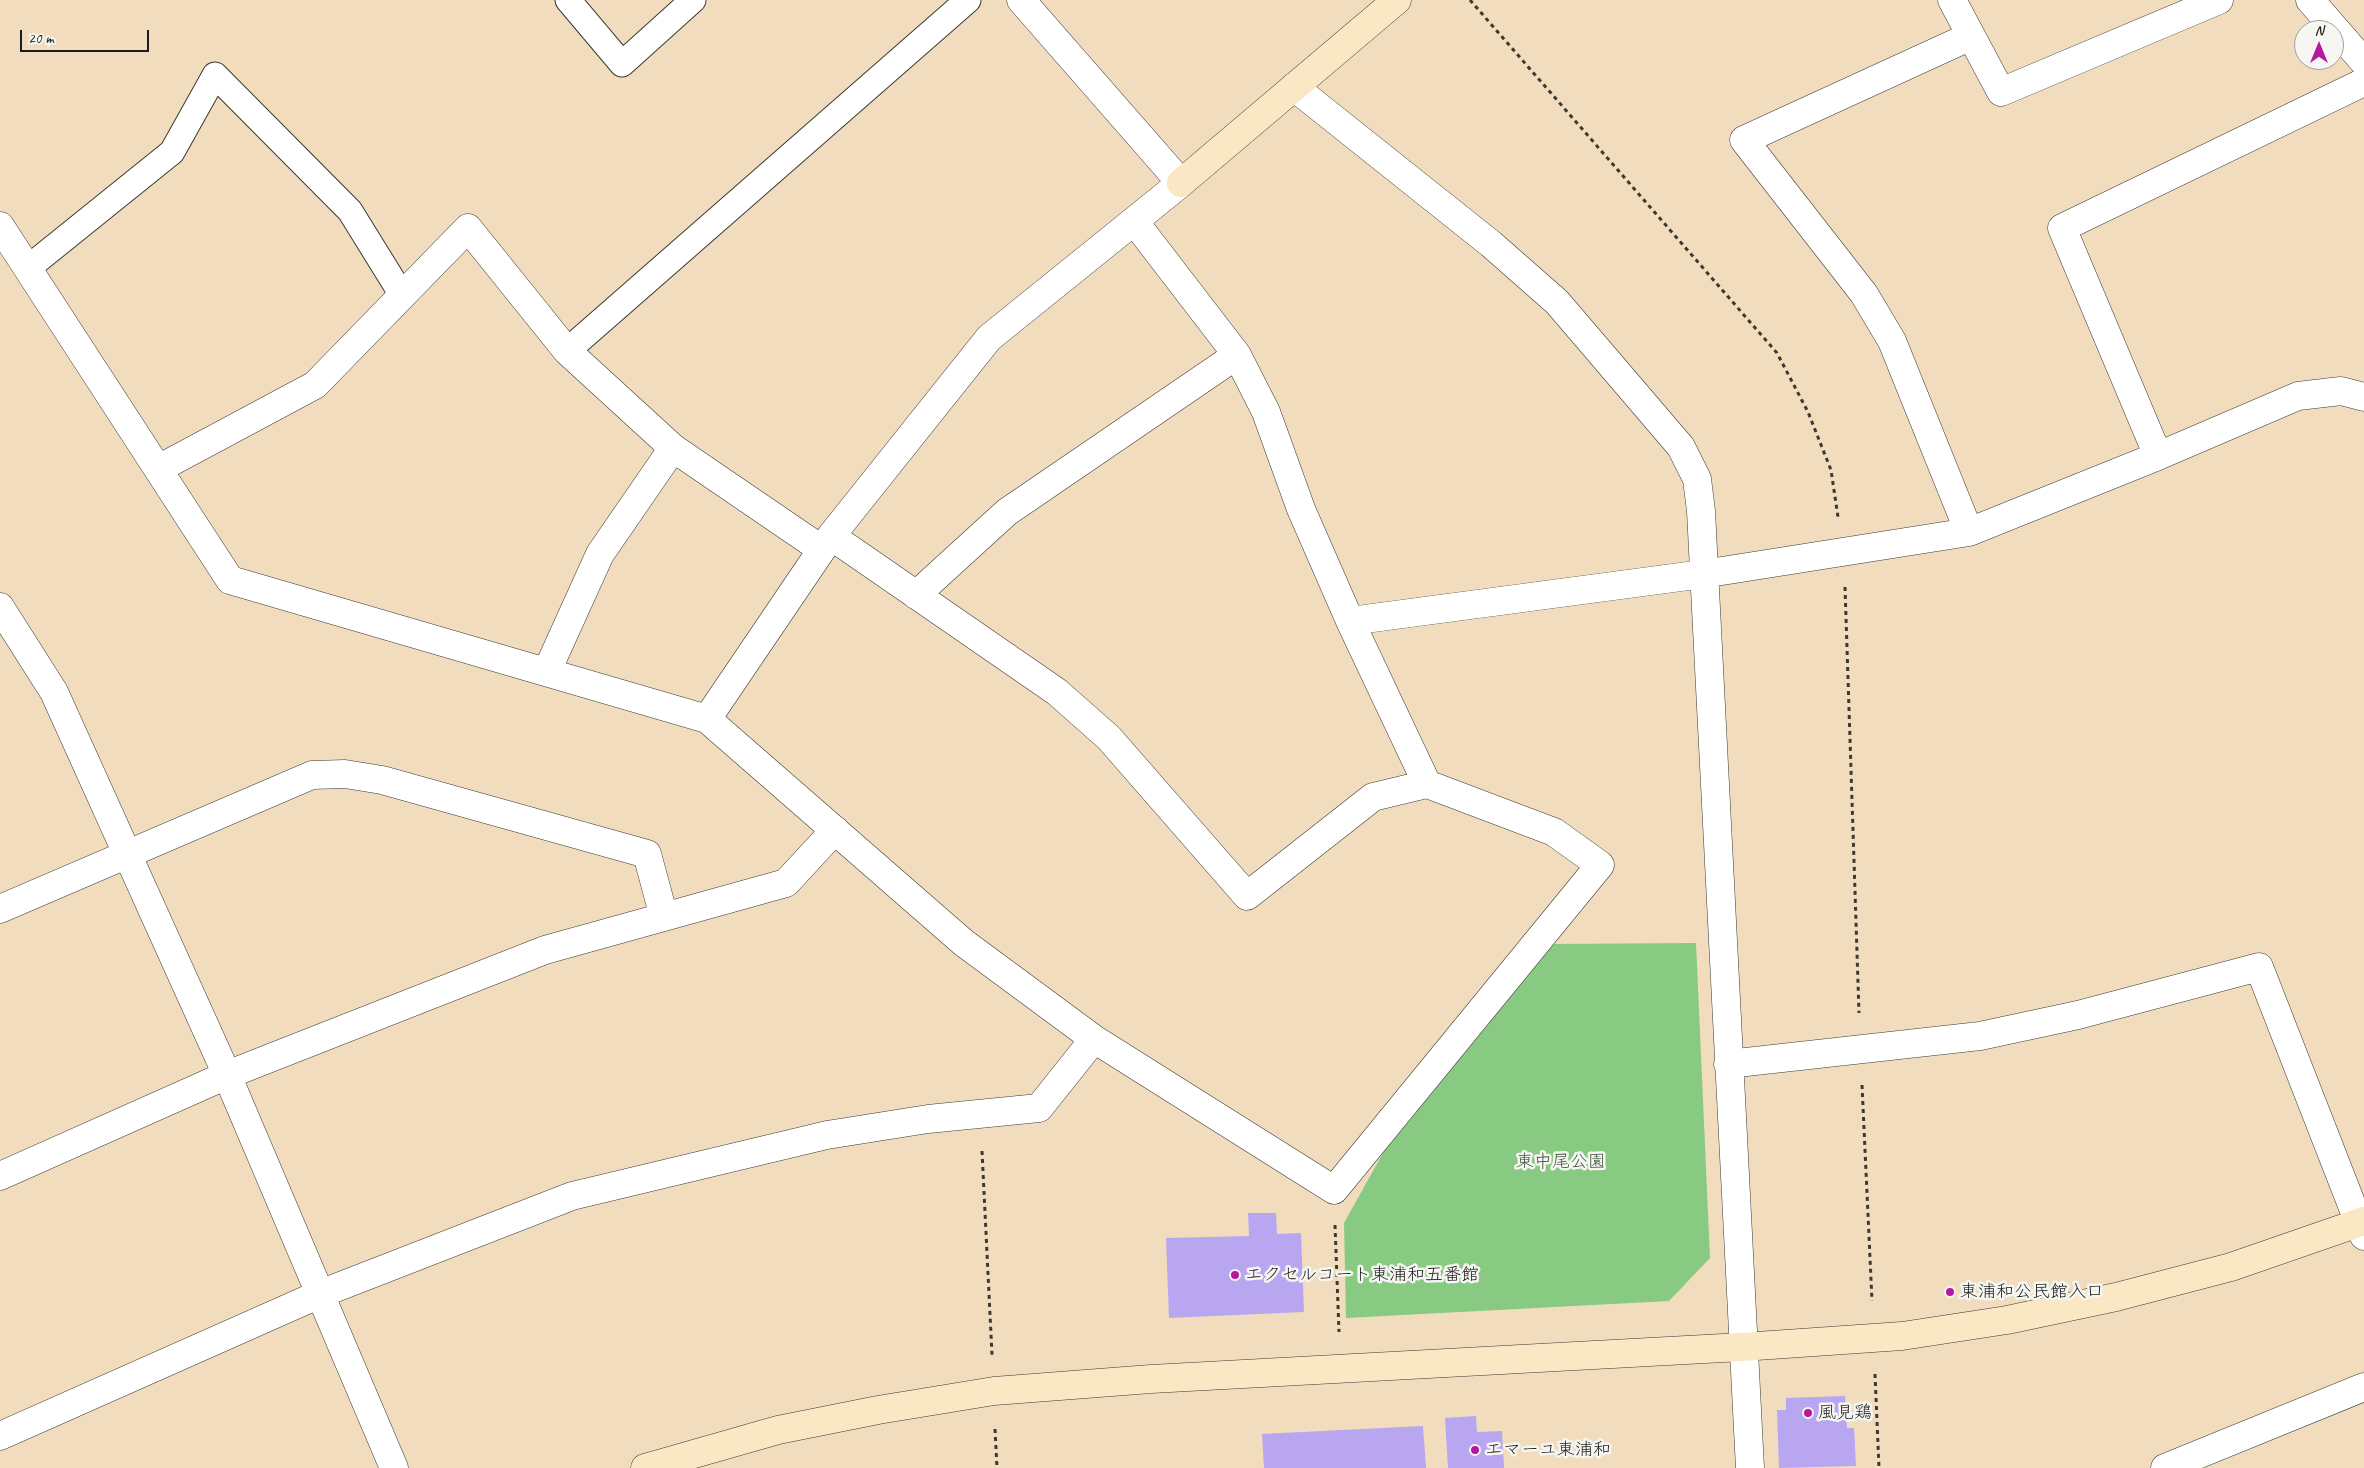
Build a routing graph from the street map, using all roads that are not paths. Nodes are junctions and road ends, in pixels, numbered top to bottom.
1 (568, 0) edge
2 (693, 0) edge
3 (968, 0) edge
4 (1021, 0) edge
5 (1397, 0) edge
6 (1952, 0) edge
7 (2219, 0) edge
8 (2310, 0) edge
9 (1971, 36) junction
10 (2364, 62) edge
11 (2364, 82) edge
12 (1294, 87) junction
13 (1181, 183) junction
14 (1134, 221) junction
15 (0, 226) edge
16 (28, 268) junction
17 (402, 295) junction
18 (567, 351) junction
19 (1237, 355) junction
20 (2364, 397) edge
21 (673, 448) junction
22 (2158, 456) junction
23 (158, 469) junction
24 (1969, 532) junction
25 (826, 543) junction
26 (1703, 574) junction
27 (916, 594) junction
28 (0, 607) edge
29 (1350, 621) junction
30 (547, 671) junction
31 (707, 719) junction
32 (1428, 784) junction
33 (835, 830) junction
34 (127, 853) junction
35 (0, 909) edge
36 (664, 917) junction
37 (1094, 1039) junction
38 (1728, 1064) junction
39 (227, 1076) junction
40 (0, 1176) edge
41 (2362, 1227) edge
42 (320, 1294) junction
43 (1742, 1347) junction
44 (2364, 1386) edge
45 (0, 1436) edge
46 (394, 1468) edge
47 (644, 1468) edge
48 (1750, 1468) edge
49 (2165, 1468) edge

1 - 2 lane
3 - 18 lane
4 - 13 street
5 - 12 street
6 - 9 street
7 - 9 street
8 - 10 street
9 - 24 street
11 - 22 street
12 - 13 street
12 - 26 street
13 - 14 street
14 - 19 street
14 - 25 street
15 - 16 street
16 - 17 lane
16 - 23 street
17 - 18 street
17 - 23 street
18 - 21 street
19 - 27 street
19 - 29 street
20 - 22 street
21 - 25 street
21 - 30 street
22 - 24 street
23 - 30 street
24 - 26 street
25 - 27 street
25 - 31 street
26 - 29 street
26 - 38 street
27 - 32 street
28 - 34 street
29 - 32 street
30 - 31 street
31 - 33 street
32 - 37 street
33 - 36 street
33 - 37 street
34 - 35 street
34 - 36 street
34 - 39 street
36 - 39 street
37 - 42 street
38 - 41 street
38 - 43 street
39 - 40 street
39 - 42 street
41 - 43 street
42 - 45 street
42 - 46 street
43 - 47 street
43 - 48 street
44 - 49 street

